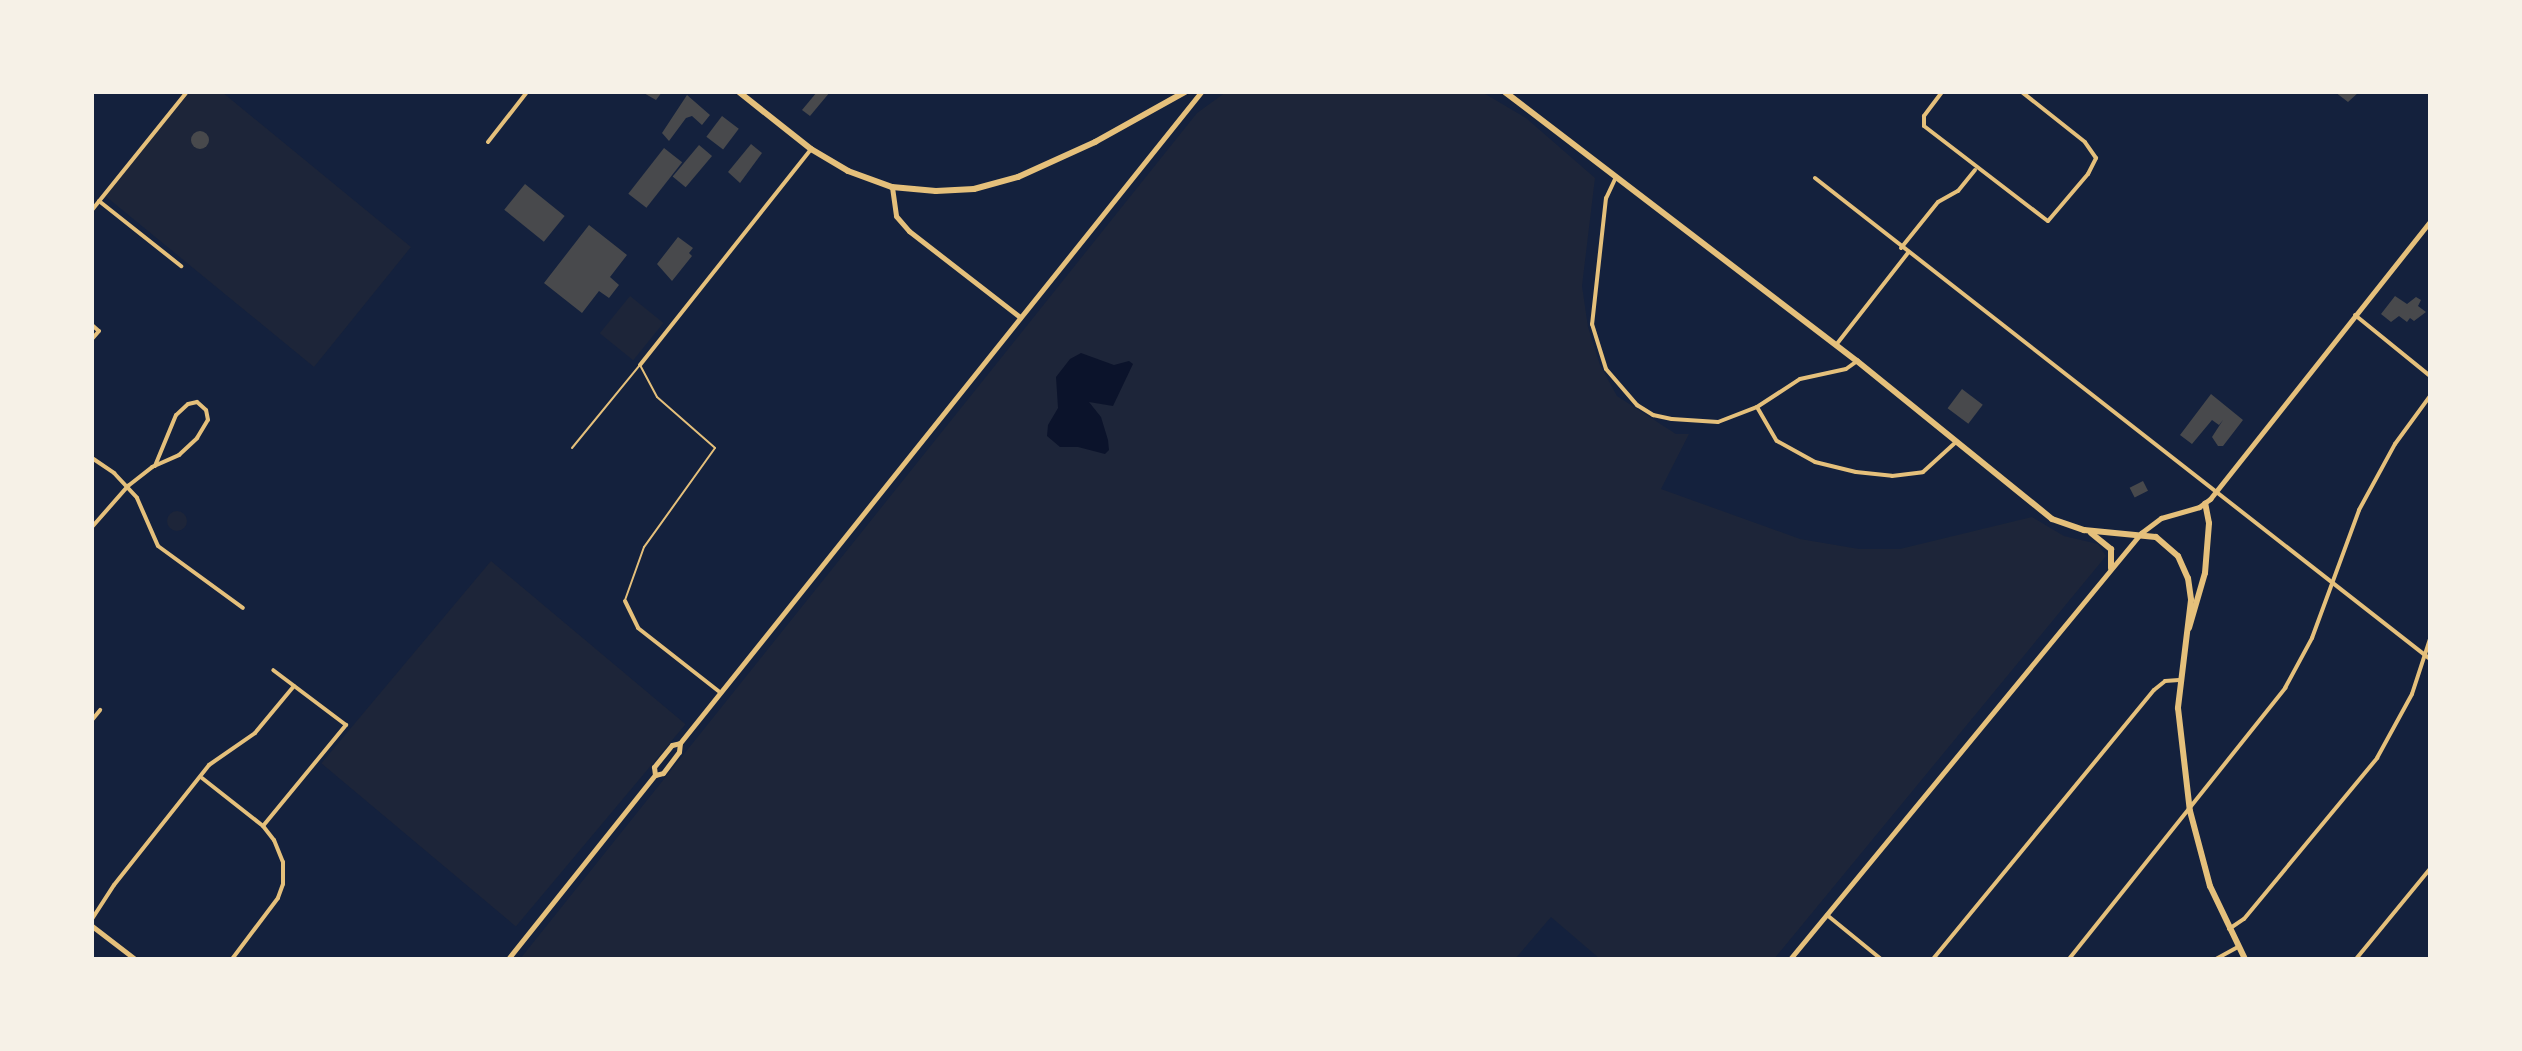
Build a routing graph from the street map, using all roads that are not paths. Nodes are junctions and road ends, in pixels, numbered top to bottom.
1 (187, 92) edge
2 (527, 92) edge
3 (739, 92) edge
4 (1185, 92) edge
5 (1201, 92) edge
6 (1505, 92) edge
7 (1942, 92) edge
8 (2022, 92) edge
9 (488, 142) dead end
10 (811, 149) junction
11 (1976, 169) junction
12 (1616, 177) junction
13 (1815, 178) dead end
14 (892, 187) junction
15 (99, 201) junction
16 (92, 210) edge
17 (2430, 221) edge
18 (1901, 248) junction
19 (1908, 253) junction
20 (181, 266) dead end
21 (2355, 315) junction
22 (1020, 317) junction
23 (92, 325) edge
24 (92, 339) edge
25 (1836, 345) junction
26 (1857, 361) junction
27 (640, 365) junction
28 (2430, 376) edge
29 (2430, 396) edge
30 (1757, 407) junction
31 (1957, 441) junction
32 (572, 448) dead end
33 (92, 458) edge
34 (155, 466) junction
35 (128, 486) junction
36 (2216, 491) junction
37 (2205, 503) junction
38 (92, 527) edge
39 (2084, 530) junction
40 (2141, 533) junction
41 (2111, 568) junction
42 (2332, 582) junction
43 (625, 601) joint
44 (243, 608) dead end
45 (2430, 639) edge
46 (2183, 646) junction
47 (2428, 657) edge
48 (273, 670) dead end
49 (2179, 680) junction
50 (294, 686) junction
51 (721, 693) junction
52 (100, 710) dead end
53 (92, 720) edge
54 (201, 777) junction
55 (2190, 811) junction
56 (263, 826) junction
57 (2430, 869) edge
58 (1826, 914) junction
59 (92, 919) edge
60 (93, 929) edge
61 (2229, 929) junction
62 (2238, 947) junction
63 (135, 959) edge
64 (232, 959) edge
65 (508, 959) edge
66 (1790, 959) edge
67 (1881, 959) edge
68 (1933, 959) edge
69 (2069, 959) edge
70 (2170, 959) edge
71 (2203, 959) edge
72 (2216, 959) edge
73 (2245, 959) edge
74 (2356, 959) edge

1 - 15 street
2 - 9 street
3 - 10 main road
4 - 14 main road
5 - 22 street
6 - 12 main road
7 - 11 street
8 - 11 street
10 - 14 main road
10 - 27 street
11 - 18 street
12 - 25 main road
12 - 30 street
13 - 18 street
14 - 22 street
15 - 16 street
15 - 20 street
17 - 21 street
18 - 19 street
19 - 25 street
19 - 36 street
21 - 28 street
21 - 36 street
22 - 51 street
23 - 24 street
25 - 26 main road
26 - 30 street
26 - 31 main road
27 - 32 lane
27 - 43 lane
29 - 42 street
30 - 31 street
31 - 39 main road
33 - 35 street
34 - 34 street
34 - 35 street
35 - 38 street
35 - 44 street
36 - 37 street
36 - 42 street
37 - 40 street
37 - 46 main road
39 - 40 main road
39 - 41 main road
40 - 41 street
40 - 46 main road
41 - 58 street
42 - 47 street
42 - 55 street
43 - 51 street
45 - 47 street
46 - 49 main road
47 - 61 street
48 - 50 street
49 - 55 main road
49 - 68 street
50 - 54 street
50 - 56 street
51 - 65 street
52 - 53 street
54 - 56 street
54 - 59 street
55 - 61 main road
55 - 69 street
56 - 64 street
57 - 74 street
58 - 66 street
58 - 67 street
60 - 63 street
61 - 62 main road
62 - 72 street
62 - 73 main road
70 - 71 street

